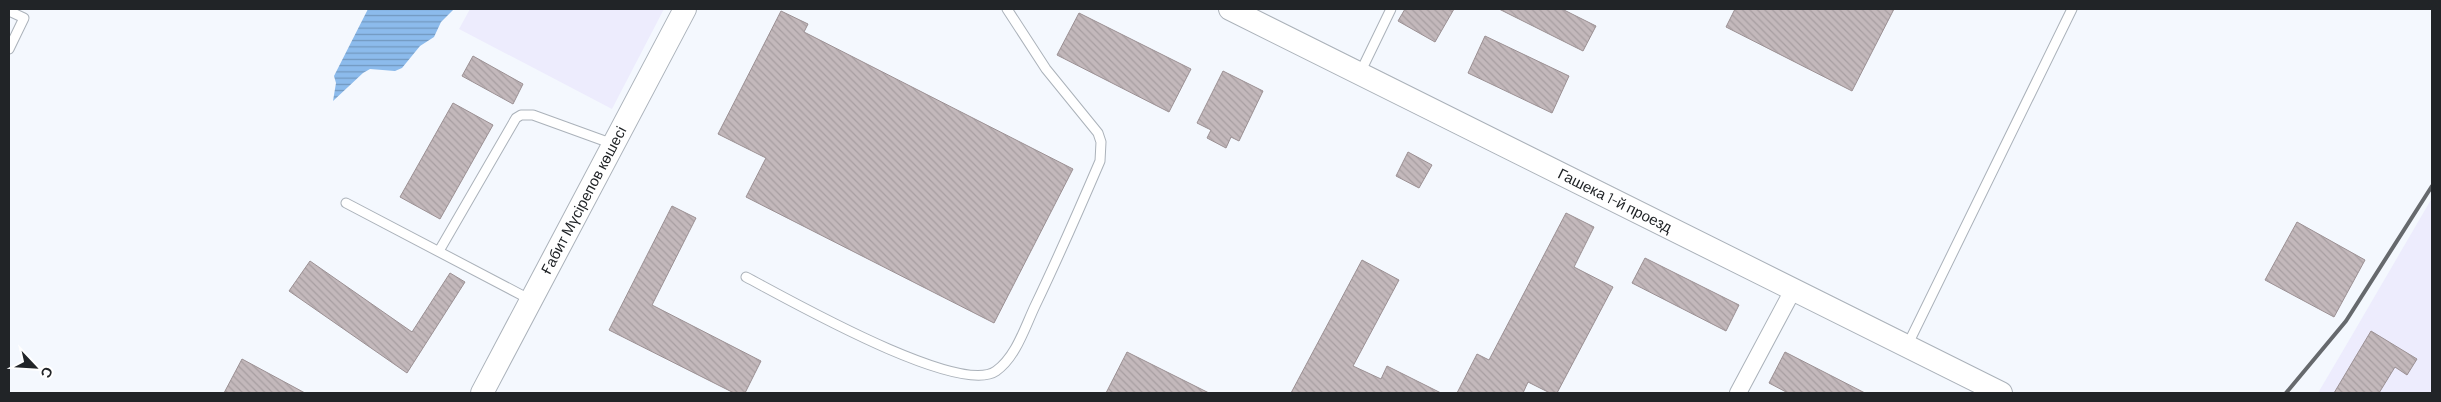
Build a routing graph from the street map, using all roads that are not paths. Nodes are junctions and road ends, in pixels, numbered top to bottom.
1 (685, 9) edge
2 (1006, 9) edge
3 (1230, 9) edge
4 (1391, 9) edge
5 (2072, 9) edge
6 (9, 10) edge
7 (9, 49) edge
8 (1360, 73) junction
9 (613, 144) junction
10 (346, 202) dead end
11 (438, 251) junction
12 (746, 277) dead end
13 (1793, 290) junction
14 (531, 300) junction
15 (1907, 346) junction
16 (1994, 392) edge
17 (482, 393) edge
18 (1738, 393) edge

1 - 9 main road, Ғабит Мүсірепов көшесі
2 - 12 lane
3 - 8 main road, Гашека 1-й проезд
4 - 8 lane
5 - 15 lane
6 - 7 lane
8 - 13 main road, Гашека 1-й проезд
9 - 11 lane
9 - 14 main road, Ғабит Мүсірепов көшесі
10 - 11 lane
11 - 14 lane
13 - 15 main road, Гашека 1-й проезд
13 - 18 street
14 - 17 main road, Ғабит Мүсірепов көшесі
15 - 16 main road, Гашека 1-й проезд

